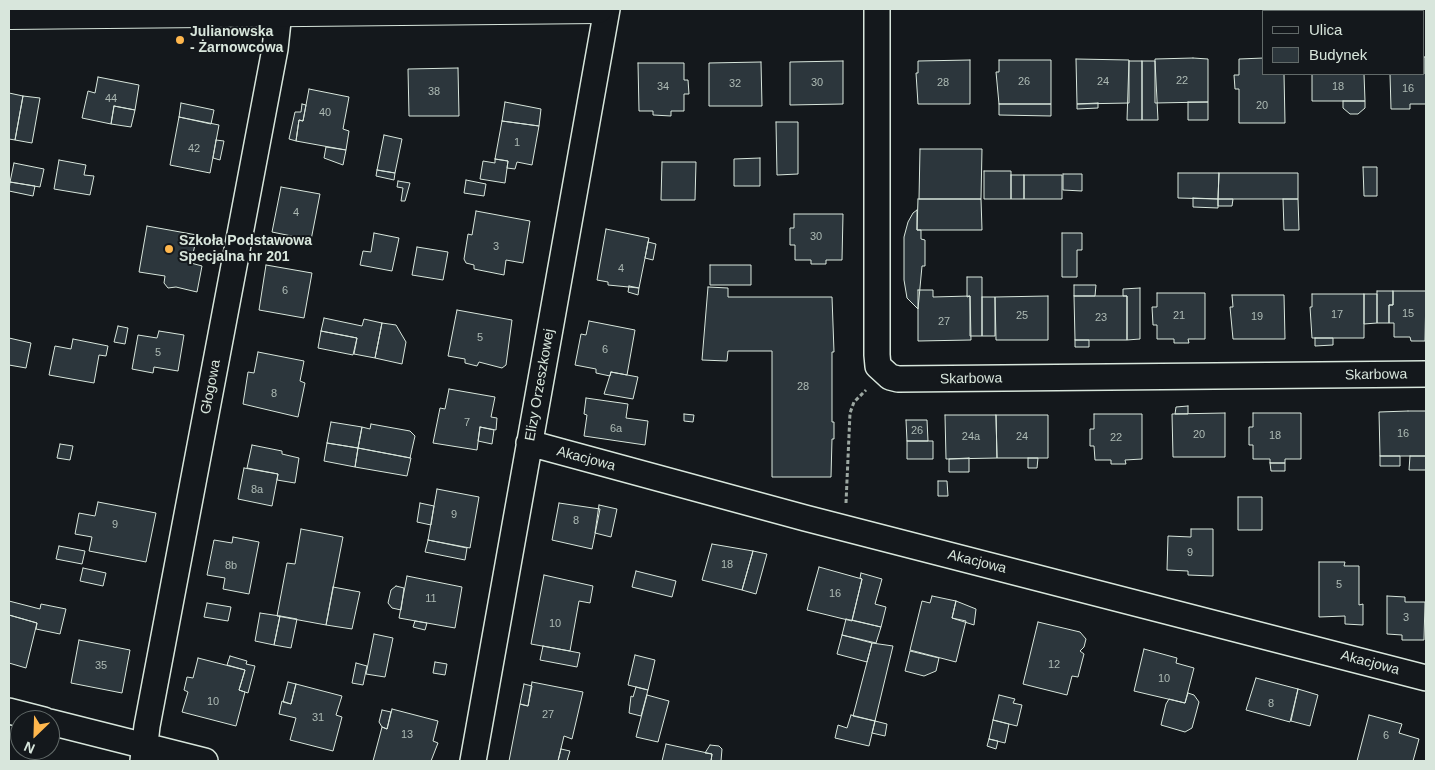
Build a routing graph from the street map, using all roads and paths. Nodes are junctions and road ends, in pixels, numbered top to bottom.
1 (598, 9) edge
2 (607, 9) edge
3 (877, 9) edge
4 (279, 12) junction
5 (9, 15) edge
6 (883, 372) junction
7 (1426, 374) edge
8 (529, 443) junction
9 (845, 528) junction
10 (1426, 678) edge
11 (60, 725) edge
12 (144, 754) edge
13 (205, 761) edge
14 (473, 761) edge

1 - 4 main road
2 - 8 street, Elizy Orzeszkowej
3 - 6 street
4 - 5 main road
4 - 12 street, Głogowa
6 - 7 street, Skarbowa
6 - 9 path
8 - 9 street, Akacjowa
8 - 14 street, Elizy Orzeszkowej
9 - 10 street, Akacjowa
11 - 12 street
12 - 13 street

